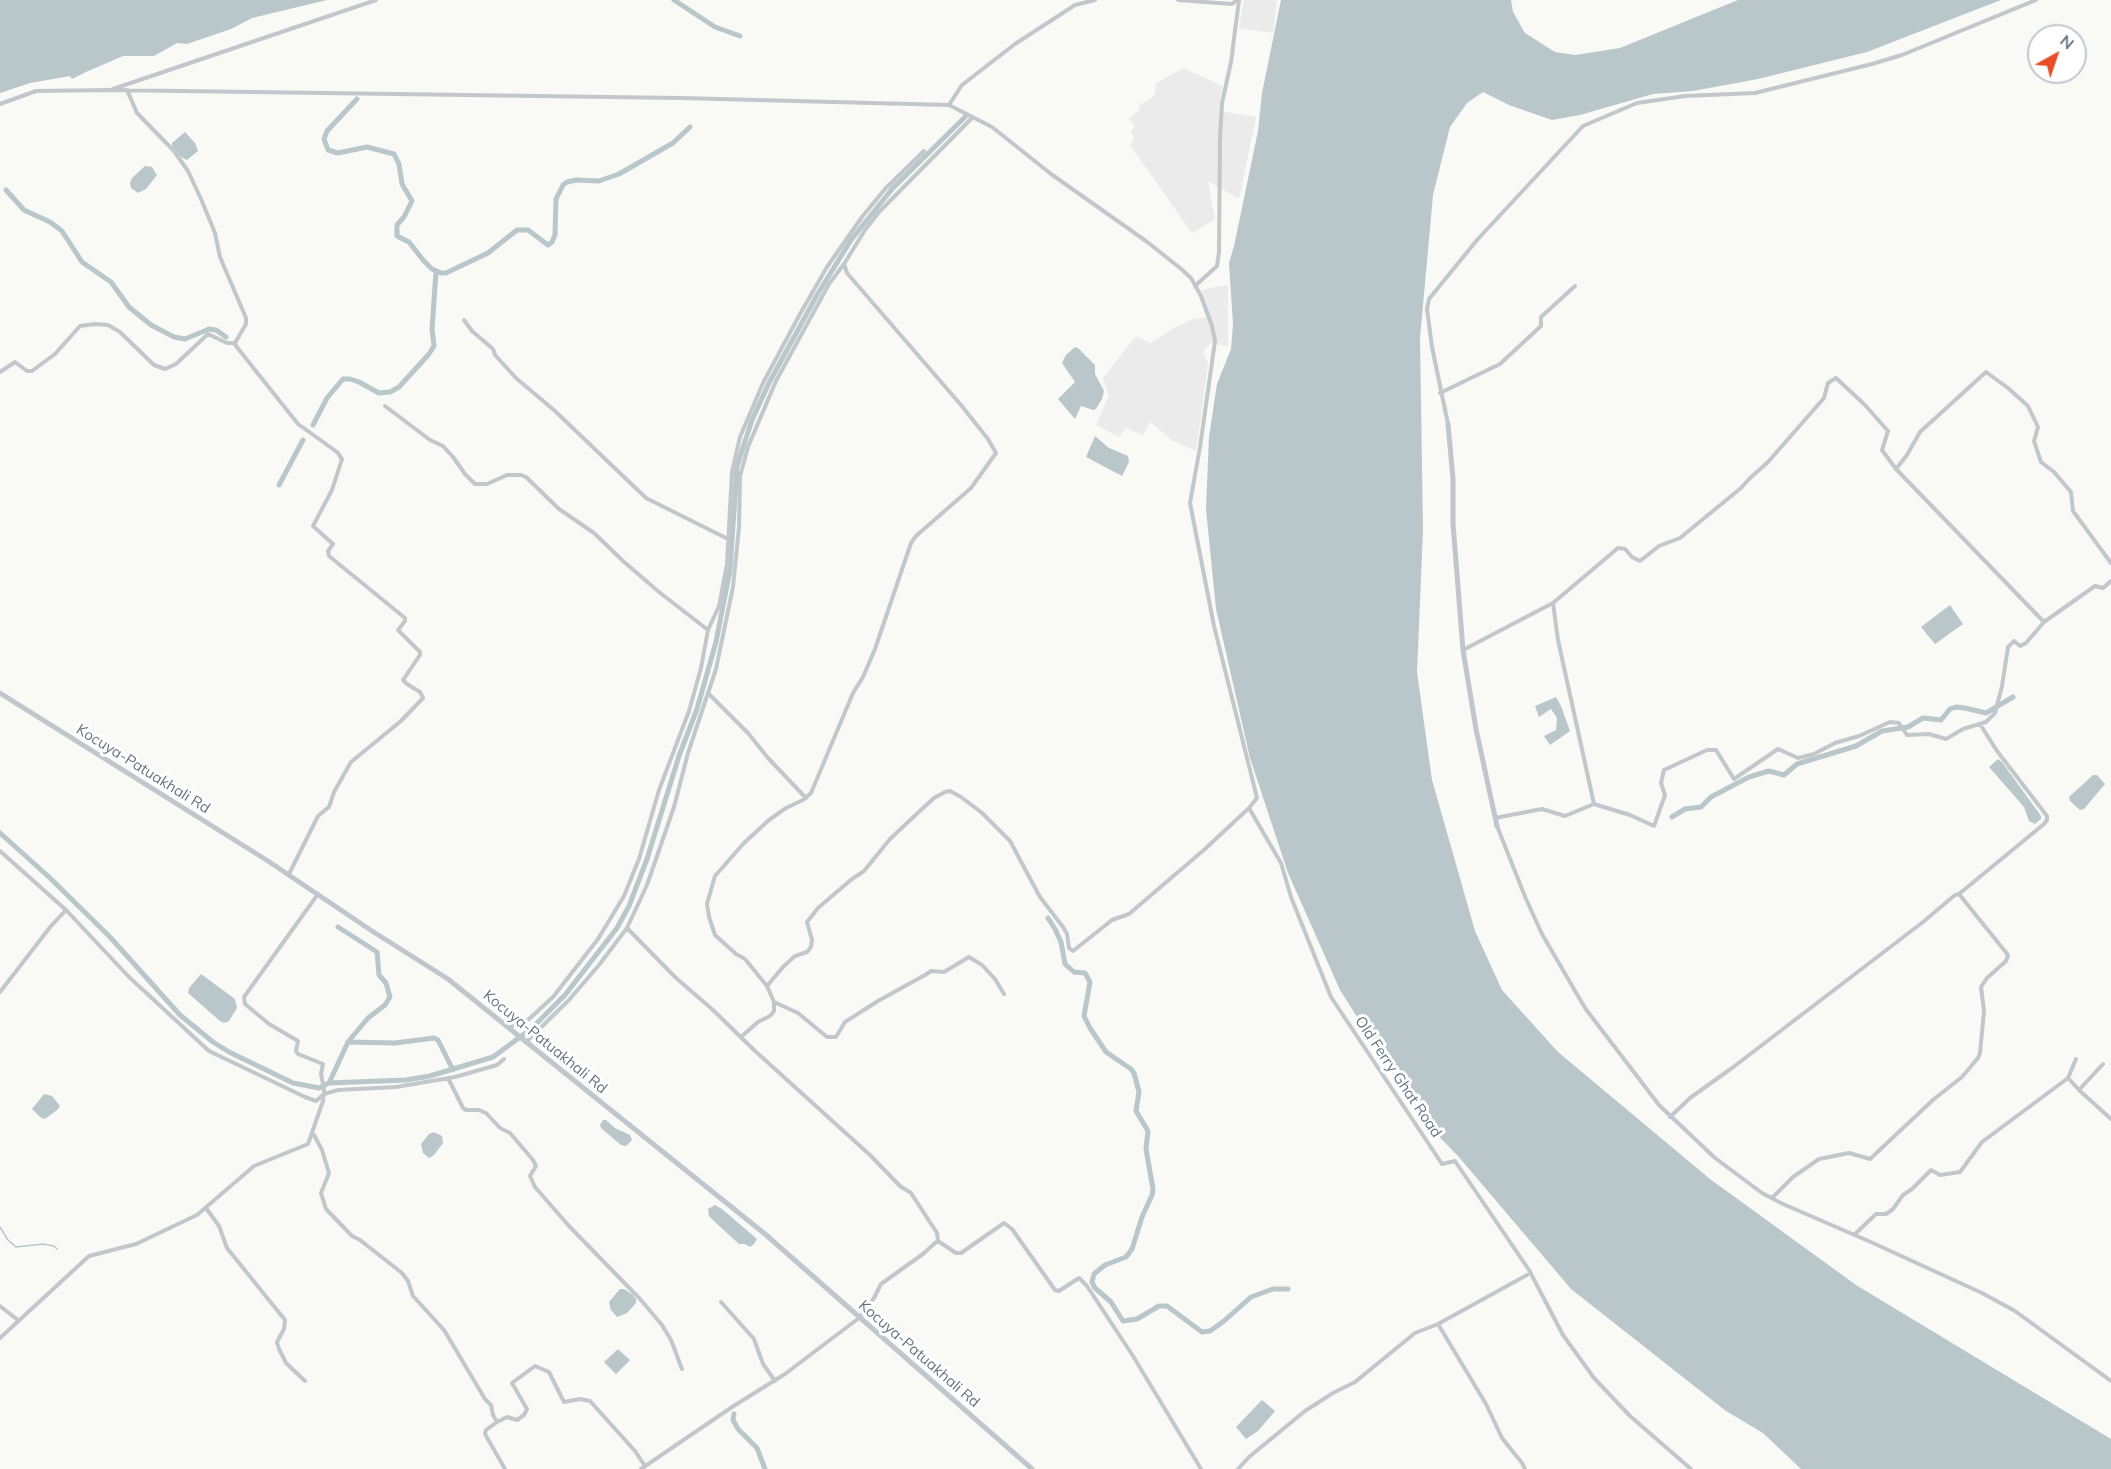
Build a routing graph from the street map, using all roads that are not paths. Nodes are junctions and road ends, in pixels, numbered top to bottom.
1 (376, 0) edge
2 (1095, 0) edge
3 (1179, 0) edge
4 (1238, 0) edge
5 (2036, 0) edge
6 (110, 90) junction
7 (127, 90) junction
8 (0, 104) edge
9 (949, 105) junction
10 (973, 117) junction
11 (924, 151) dead end
12 (844, 264) junction
13 (1195, 286) junction
14 (1575, 286) dead end
15 (464, 320) dead end
16 (235, 343) junction
17 (0, 372) edge
18 (1440, 393) junction
19 (385, 406) dead end
20 (1448, 424) joint
21 (1896, 469) junction
22 (728, 539) junction
23 (2111, 563) edge
24 (2111, 581) edge
25 (1553, 603) junction
26 (2044, 622) junction
27 (708, 630) junction
28 (1464, 650) junction
29 (0, 693) edge
30 (709, 694) junction
31 (1980, 724) junction
32 (806, 798) junction
33 (1594, 804) junction
34 (1249, 808) junction
35 (1495, 818) junction
36 (1497, 826) joint
37 (0, 851) edge
38 (289, 874) junction
39 (318, 894) junction
40 (1959, 894) junction
41 (66, 910) junction
42 (627, 928) junction
43 (767, 986) junction
44 (0, 992) edge
45 (1004, 994) dead end
46 (774, 1002) junction
47 (509, 1029) junction
48 (741, 1037) junction
49 (525, 1041) junction
50 (504, 1059) dead end
51 (2076, 1059) dead end
52 (2103, 1064) dead end
53 (448, 1078) junction
54 (2068, 1078) junction
55 (2079, 1090) junction
56 (324, 1091) junction
57 (1670, 1117) junction
58 (2111, 1119) edge
59 (314, 1135) dead end
60 (1772, 1198) junction
61 (206, 1208) junction
62 (1854, 1235) junction
63 (938, 1241) junction
64 (1527, 1275) dead end
65 (721, 1302) dead end
66 (0, 1306) edge
67 (859, 1318) junction
68 (18, 1320) junction
69 (1438, 1324) junction
70 (0, 1338) edge
71 (682, 1369) dead end
72 (305, 1381) dead end
73 (775, 1381) junction
74 (2111, 1381) edge
75 (496, 1422) junction
76 (643, 1467) edge
77 (505, 1469) edge
78 (1032, 1469) edge
79 (1201, 1469) edge
80 (1238, 1469) edge
81 (1525, 1469) edge
82 (1691, 1469) edge

1 - 6 street
2 - 9 street
3 - 4 street
4 - 13 street
5 - 18 street
6 - 7 street
6 - 8 street
7 - 9 street
7 - 16 street
9 - 10 street
10 - 12 street
10 - 13 street
11 - 22 street
12 - 30 street
12 - 32 street
13 - 34 street
14 - 18 street
15 - 22 street
16 - 17 street
16 - 38 street
18 - 20 street
19 - 27 street
20 - 28 main road
21 - 23 street
21 - 25 street
21 - 26 street
22 - 27 street
24 - 26 street
25 - 28 street
25 - 33 street
26 - 31 street
27 - 47 street
28 - 35 main road
29 - 38 main road, Kocuya-Patuakhali Rd
30 - 32 street
30 - 42 street
31 - 33 street
31 - 40 street
32 - 43 street
33 - 35 street
34 - 43 street
34 - 82 street, Old Ferry Ghat Road
35 - 36 main road
36 - 57 street
37 - 41 street
38 - 39 main road, Kocuya-Patuakhali Rd
39 - 47 main road, Kocuya-Patuakhali Rd
39 - 56 street
40 - 57 street
40 - 60 street
41 - 44 street
41 - 56 street
42 - 48 street
42 - 49 street
43 - 46 street
45 - 46 street
46 - 48 street
47 - 49 main road, Kocuya-Patuakhali Rd
48 - 63 street
49 - 67 main road, Kocuya-Patuakhali Rd
50 - 53 street
51 - 54 street
52 - 55 street
53 - 56 street
53 - 71 street
54 - 55 street
54 - 62 street
55 - 58 street
56 - 61 street
57 - 60 street
59 - 75 street
60 - 62 street
61 - 68 street
61 - 72 street
62 - 74 street
63 - 67 street
63 - 79 street
64 - 69 street
65 - 73 street
66 - 68 street
67 - 73 street
67 - 78 main road, Kocuya-Patuakhali Rd
68 - 70 street
69 - 80 street
69 - 81 street
73 - 76 street
75 - 76 street
75 - 77 street

